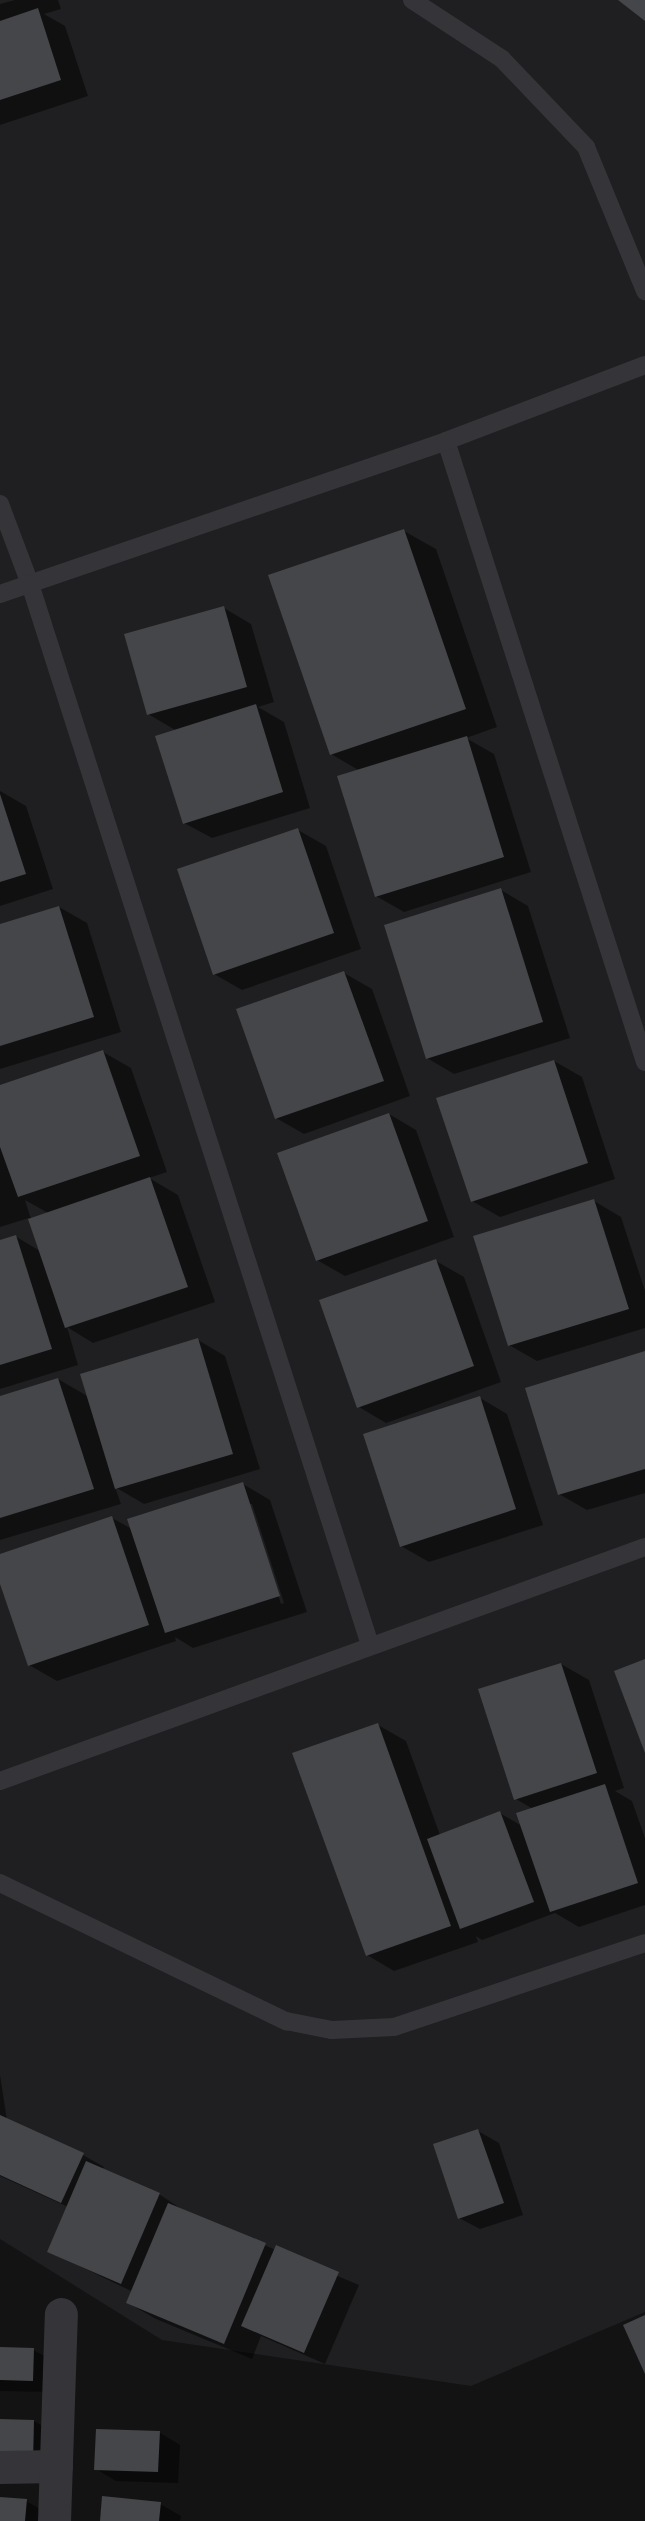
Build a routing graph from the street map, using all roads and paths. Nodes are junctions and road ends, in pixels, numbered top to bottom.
1 (412, 0) edge
2 (645, 291) edge
3 (645, 365) edge
4 (446, 441) junction
5 (0, 504) edge
6 (30, 584) junction
7 (0, 594) edge
8 (645, 1062) edge
9 (645, 1547) edge
10 (370, 1644) junction
11 (0, 1781) edge
12 (0, 1883) edge
13 (645, 1943) edge
14 (61, 2314) dead end
15 (56, 2466) junction
16 (0, 2467) edge
17 (54, 2521) edge

1 - 2 lane
3 - 4 lane
4 - 6 lane
4 - 8 lane
5 - 6 lane
6 - 7 lane
6 - 10 lane
9 - 10 lane
10 - 11 lane
12 - 13 lane
14 - 15 street
15 - 16 street
15 - 17 street

